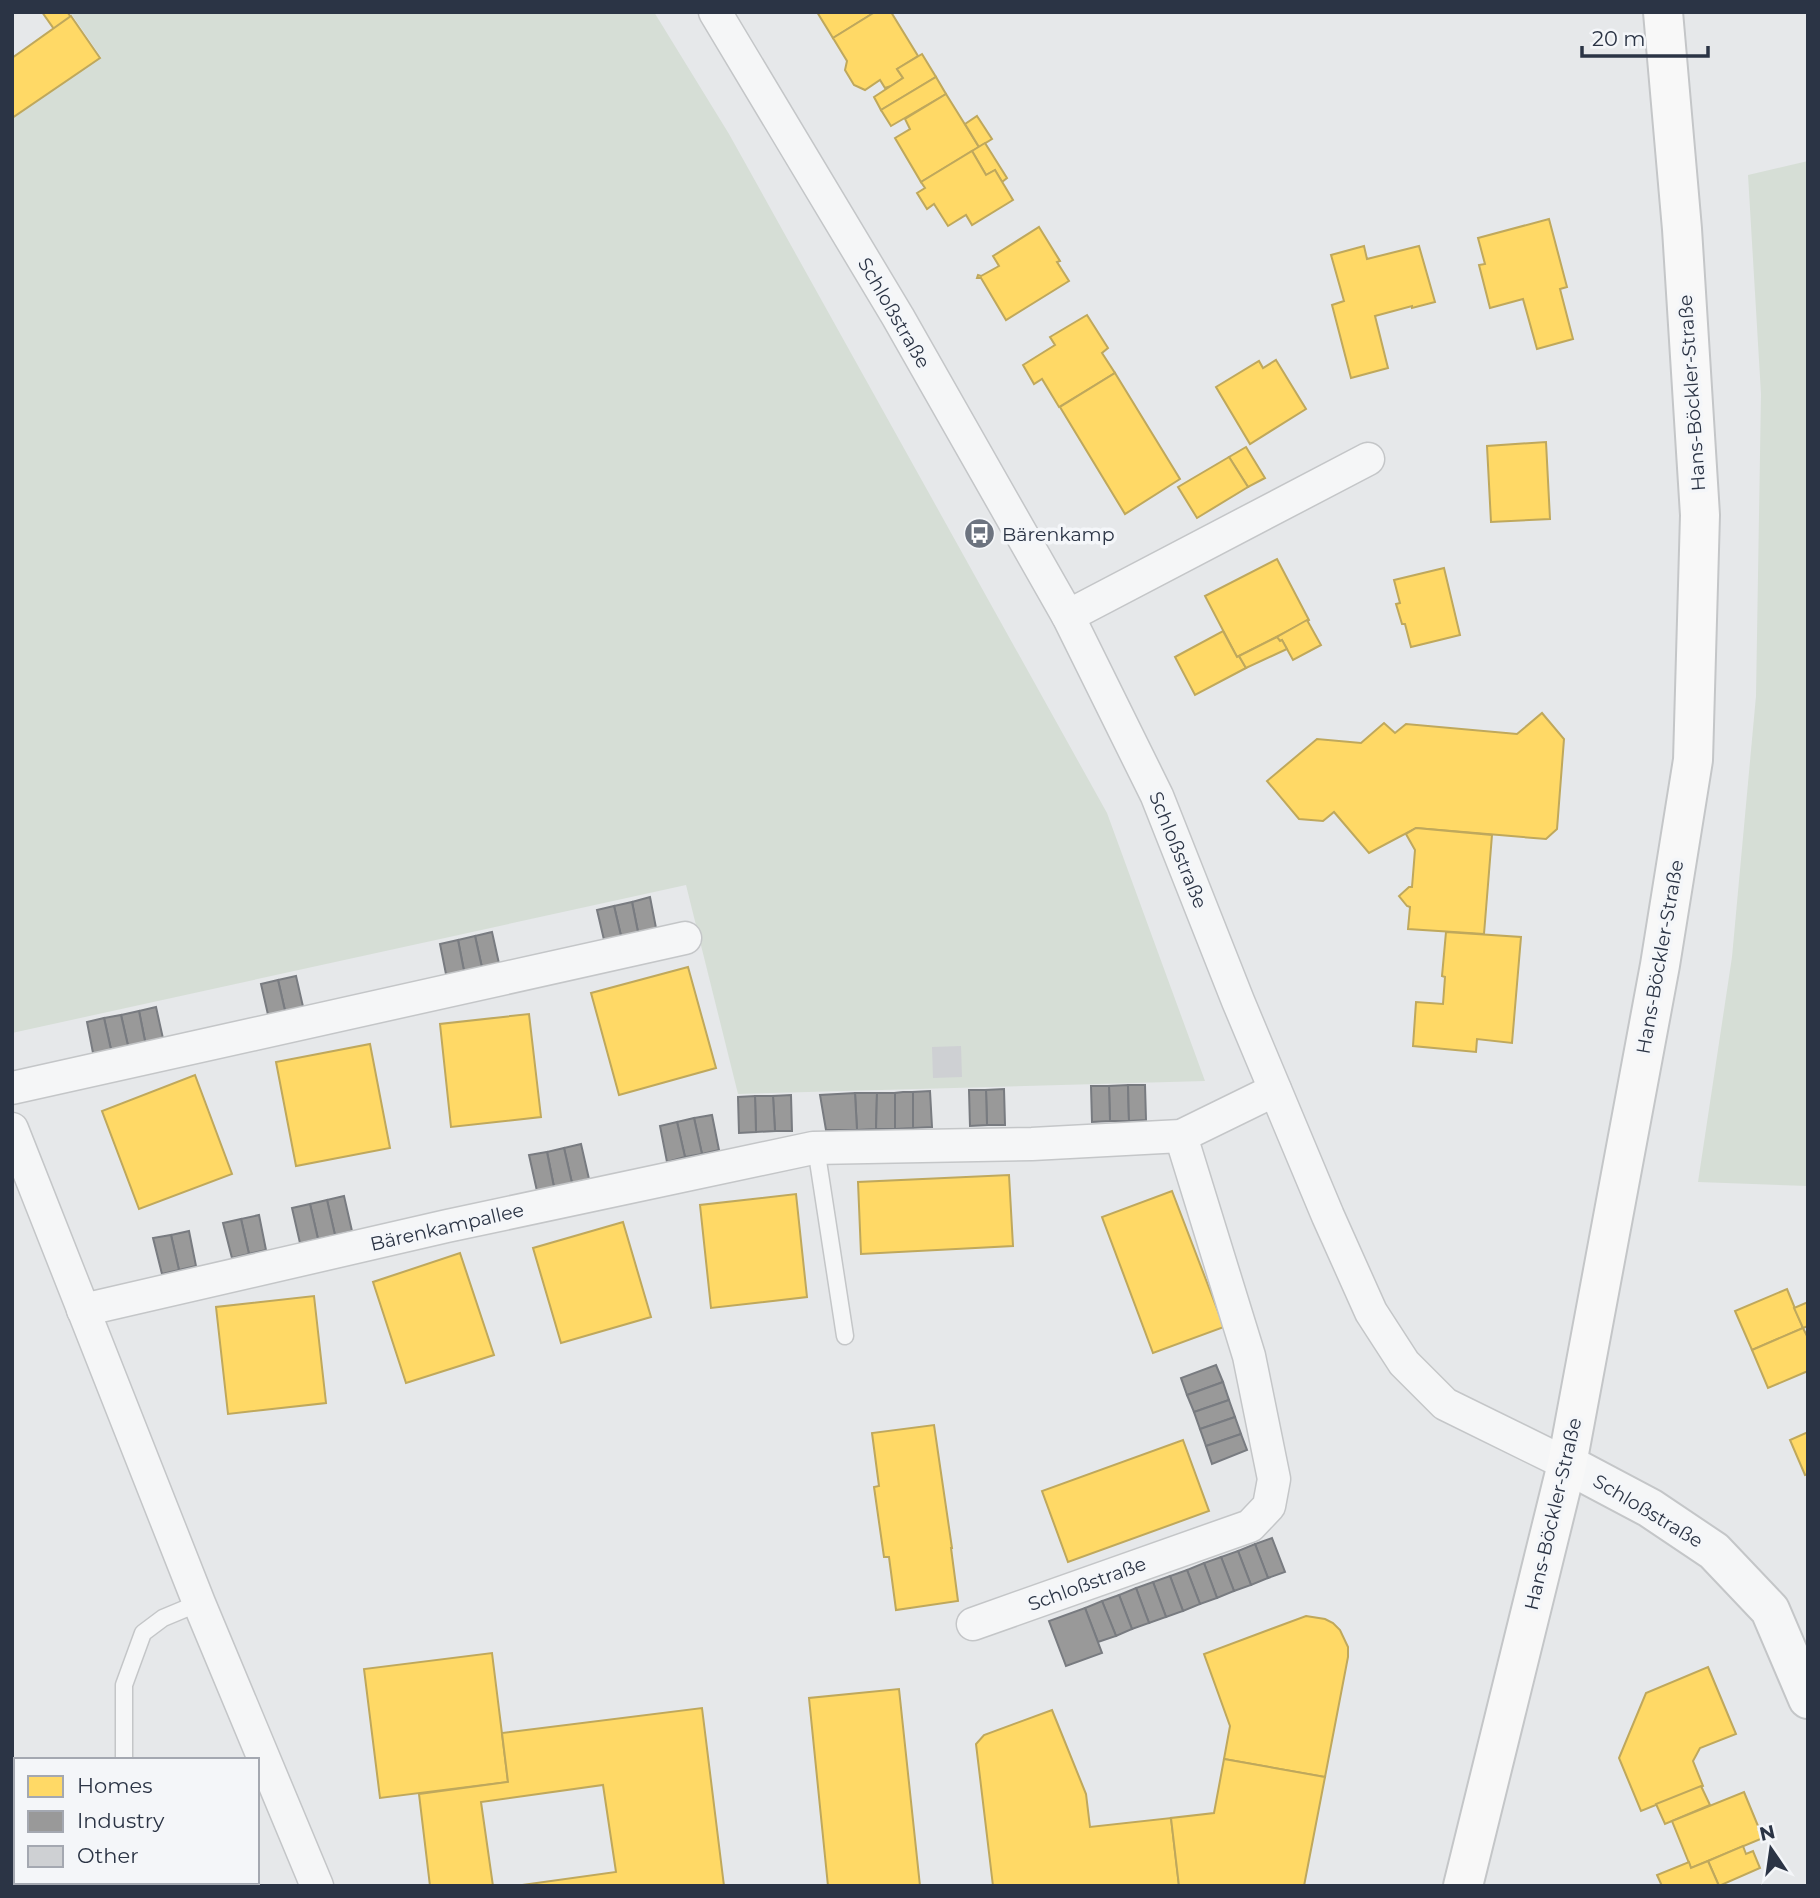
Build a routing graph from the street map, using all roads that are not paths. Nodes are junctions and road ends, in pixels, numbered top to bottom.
1 (715, 12) edge
2 (1663, 12) edge
3 (1368, 459) dead end
4 (1068, 616) junction
5 (685, 938) dead end
6 (12, 1088) edge
7 (1275, 1090) junction
8 (12, 1129) edge
9 (1181, 1136) junction
10 (815, 1147) junction
11 (83, 1310) junction
12 (845, 1336) dead end
13 (1567, 1464) junction
14 (199, 1603) junction
15 (973, 1624) dead end
16 (1808, 1699) edge
17 (124, 1758) edge
18 (317, 1886) edge
19 (1463, 1886) edge

1 - 4 street, Schloßstraße
2 - 13 main road, Hans-Böckler-Straße
3 - 4 street
4 - 7 street, Schloßstraße
5 - 6 street
7 - 9 street
7 - 13 street, Schloßstraße
8 - 11 street
9 - 10 street
9 - 15 street, Schloßstraße
10 - 11 street, Bärenkampallee
10 - 12 lane
11 - 14 street
13 - 16 street, Schloßstraße
13 - 19 main road, Hans-Böckler-Straße
14 - 17 lane
14 - 18 street

